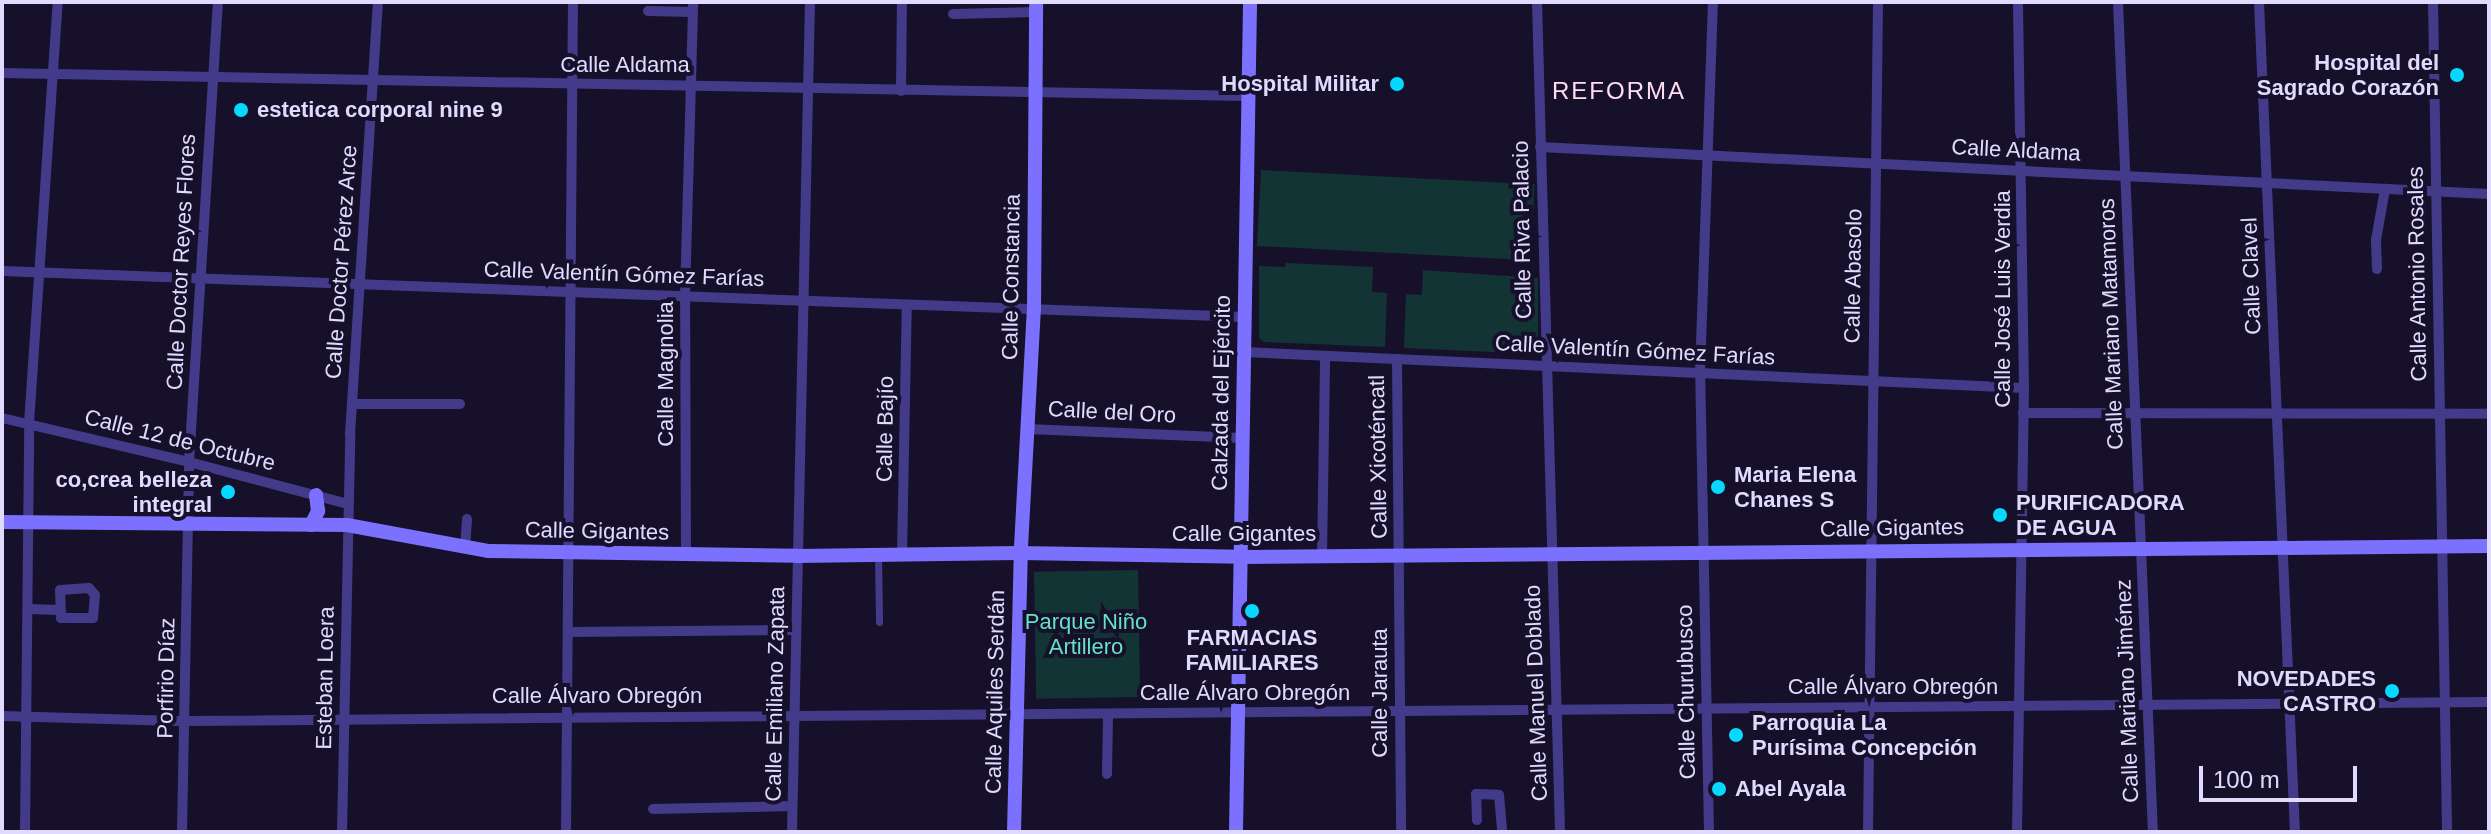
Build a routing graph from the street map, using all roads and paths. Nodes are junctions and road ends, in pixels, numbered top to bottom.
1 (58, 2) edge
2 (218, 2) edge
3 (378, 2) edge
4 (573, 2) edge
5 (810, 2) edge
6 (902, 2) edge
7 (1250, 2) edge
8 (1537, 2) edge
9 (1713, 2) edge
10 (1878, 2) edge
11 (2018, 2) edge
12 (2118, 2) edge
13 (2259, 2) edge
14 (2433, 2) edge
15 (692, 7) edge
16 (1036, 7) edge
17 (648, 11) dead end
18 (953, 14) dead end
19 (2, 73) edge
20 (54, 74) junction
21 (212, 77) junction
22 (373, 80) junction
23 (571, 85) junction
24 (690, 85) junction
25 (808, 88) junction
26 (901, 91) junction
27 (1035, 95) junction
28 (1247, 96) junction
29 (1540, 147) junction
30 (1708, 154) junction
31 (1875, 161) junction
32 (2022, 171) junction
33 (2125, 176) junction
34 (2267, 183) junction
35 (2385, 189) junction
36 (2435, 191) junction
37 (2489, 194) edge
38 (2377, 269) dead end
39 (2, 271) edge
40 (41, 273) junction
41 (201, 277) junction
42 (359, 284) junction
43 (568, 291) junction
44 (685, 296) junction
45 (803, 301) junction
46 (907, 305) junction
47 (1034, 310) junction
48 (1244, 317) junction
49 (1243, 352) junction
50 (1325, 356) junction
51 (1397, 359) junction
52 (1546, 366) junction
53 (1700, 373) junction
54 (1871, 381) junction
55 (2024, 388) junction
56 (352, 404) junction
57 (460, 404) dead end
58 (2023, 413) junction
59 (2133, 413) junction
60 (2276, 414) junction
61 (2439, 414) junction
62 (2489, 414) edge
63 (2, 418) edge
64 (29, 423) junction
65 (1027, 429) junction
66 (1242, 438) junction
67 (189, 462) junction
68 (316, 495) junction
69 (348, 504) junction
70 (467, 519) dead end
71 (2, 522) edge
72 (30, 523) junction
73 (188, 524) junction
74 (311, 525) junction
75 (347, 525) junction
76 (2441, 546) junction
77 (2489, 546) edge
78 (465, 548) junction
79 (2022, 548) junction
80 (2141, 548) junction
81 (2282, 549) junction
82 (1703, 551) junction
83 (1870, 551) junction
84 (569, 552) junction
85 (878, 552) junction
86 (1020, 553) junction
87 (1551, 553) junction
88 (686, 555) junction
89 (902, 555) junction
90 (1399, 555) junction
91 (797, 556) junction
92 (1322, 556) junction
93 (1241, 557) junction
94 (29, 609) junction
95 (59, 610) dead end
96 (879, 622) dead end
97 (795, 630) junction
98 (569, 632) junction
99 (2489, 702) edge
100 (2444, 703) junction
101 (2292, 704) junction
102 (2147, 705) junction
103 (2019, 706) junction
104 (1868, 707) junction
105 (1706, 709) junction
106 (1556, 710) junction
107 (1400, 712) junction
108 (1239, 713) junction
109 (1108, 714) junction
110 (1016, 715) junction
111 (2, 716) edge
112 (569, 716) junction
113 (793, 716) junction
114 (27, 717) junction
115 (345, 717) junction
116 (186, 721) junction
117 (1107, 774) dead end
118 (792, 806) junction
119 (653, 809) dead end
120 (1477, 820) dead end
121 (25, 832) edge
122 (182, 832) edge
123 (342, 832) edge
124 (566, 832) edge
125 (792, 832) edge
126 (1014, 832) edge
127 (1236, 832) edge
128 (1401, 832) edge
129 (1502, 832) edge
130 (1560, 832) edge
131 (1709, 832) edge
132 (1868, 832) edge
133 (2017, 832) edge
134 (2153, 832) edge
135 (2295, 832) edge
136 (2447, 832) edge

1 - 20 street
2 - 21 street, Calle Doctor Reyes Flores
3 - 22 street, Calle Doctor Pérez Arce
4 - 23 street
5 - 25 street, Calle Emiliano Zapata
6 - 26 street
7 - 28 main road, Calzada del Ejército
8 - 29 street, Calle Riva Palacio
9 - 30 street, Calle Churubusco
10 - 31 street, Calle Abasolo
11 - 32 street, Calle José Luis Verdia
12 - 33 street, Calle Mariano Matamoros
13 - 34 street, Calle Clavel
14 - 36 street, Calle Antonio Rosales
15 - 17 street
15 - 24 street, Calle Magnolia
16 - 18 street
16 - 27 main road, Calle Constancia
19 - 20 street, Calle Aldama
20 - 21 street, Calle Aldama
20 - 40 street
21 - 22 street, Calle Aldama
21 - 41 street, Calle Doctor Reyes Flores
22 - 23 street, Calle Aldama
22 - 42 street, Calle Doctor Pérez Arce
23 - 24 street, Calle Aldama
23 - 43 street
24 - 25 street, Calle Aldama
24 - 44 street, Calle Magnolia
25 - 26 street, Calle Aldama
25 - 45 street, Calle Emiliano Zapata
26 - 27 street, Calle Aldama
27 - 28 street, Calle Aldama
27 - 47 main road, Calle Constancia
28 - 48 main road, Calzada del Ejército
29 - 30 street, Calle Aldama
29 - 52 street, Calle Riva Palacio
30 - 31 street, Calle Aldama
30 - 53 street, Calle Churubusco
31 - 32 street, Calle Aldama
31 - 54 street, Calle Abasolo
32 - 33 street, Calle Aldama
32 - 55 street, Calle José Luis Verdia
33 - 34 street, Calle Aldama
33 - 59 street, Calle Mariano Matamoros
34 - 35 street, Calle Aldama
34 - 60 street, Calle Clavel
35 - 36 street, Calle Aldama
35 - 38 street
36 - 37 street, Calle Aldama
36 - 61 street, Calle Antonio Rosales
39 - 40 street, Calle Valentín Gómez Farías
40 - 41 street, Calle Valentín Gómez Farías
40 - 64 street
41 - 42 street, Calle Valentín Gómez Farías
41 - 67 street, Calle Doctor Reyes Flores
42 - 43 street, Calle Valentín Gómez Farías
42 - 56 street, Calle Doctor Pérez Arce
43 - 44 street, Calle Valentín Gómez Farías
43 - 84 street
44 - 45 street, Calle Valentín Gómez Farías
44 - 88 street, Calle Magnolia
45 - 46 street, Calle Valentín Gómez Farías
45 - 91 street, Calle Emiliano Zapata
46 - 47 street, Calle Valentín Gómez Farías
46 - 89 street, Calle Bajío
47 - 48 street, Calle Valentín Gómez Farías
47 - 65 main road, Calle Constancia
48 - 49 main road, Calzada del Ejército
49 - 50 street, Calle Valentín Gómez Farías
49 - 66 main road, Calzada del Ejército
50 - 51 street, Calle Valentín Gómez Farías
50 - 92 street
51 - 52 street, Calle Valentín Gómez Farías
51 - 90 street, Calle Xicoténcatl
52 - 53 street, Calle Valentín Gómez Farías
52 - 87 street, Calle Riva Palacio
53 - 54 street, Calle Valentín Gómez Farías
53 - 82 street, Calle Churubusco
54 - 55 street, Calle Valentín Gómez Farías
54 - 83 street, Calle Abasolo
55 - 58 street, Calle José Luis Verdia
56 - 57 street
56 - 69 street, Calle Doctor Pérez Arce
58 - 59 street
58 - 79 street, Calle José Luis Verdia
59 - 60 street
59 - 80 street, Calle Mariano Matamoros
60 - 61 street
60 - 81 street, Calle Clavel
61 - 62 street
61 - 76 street, Calle Antonio Rosales
63 - 64 street, Calle 12 de Octubre
64 - 67 street, Calle 12 de Octubre
64 - 72 street
65 - 66 street, Calle del Oro
65 - 86 main road, Calle Constancia
66 - 93 main road, Calzada del Ejército
67 - 68 street, Calle 12 de Octubre
67 - 73 street, Calle Doctor Reyes Flores
68 - 69 street, Calle 12 de Octubre
68 - 74 main road
69 - 75 street, Calle Doctor Pérez Arce
70 - 78 street
71 - 72 main road, Calle Gigantes
72 - 73 main road, Calle Gigantes
72 - 94 street
73 - 74 main road, Calle Gigantes
73 - 116 street, Porfirio Díaz
74 - 75 main road, Calle Gigantes
75 - 78 main road, Calle Gigantes
75 - 115 street, Esteban Loera
76 - 77 main road, Calle Gigantes
76 - 81 main road, Calle Gigantes
76 - 100 street, Calle Antonio Rosales
78 - 84 main road, Calle Gigantes
79 - 80 main road, Calle Gigantes
79 - 83 main road, Calle Gigantes
79 - 103 street, Calle José Luis Verdia
80 - 81 main road, Calle Gigantes
80 - 102 street, Calle Mariano Jiménez
81 - 101 street, Calle Clavel
82 - 83 main road, Calle Gigantes
82 - 87 main road, Calle Gigantes
82 - 105 street, Calle Churubusco
83 - 104 street, Calle Abasolo
84 - 88 main road, Calle Gigantes
84 - 98 street
85 - 89 main road, Calle Gigantes
85 - 91 main road, Calle Gigantes
85 - 96 street
86 - 89 main road, Calle Gigantes
86 - 93 main road, Calle Gigantes
86 - 110 main road, Calle Aquiles Serdán
87 - 90 main road, Calle Gigantes
87 - 106 street, Calle Manuel Doblado
88 - 91 main road, Calle Gigantes
90 - 92 main road, Calle Gigantes
90 - 107 street, Calle Jarauta
91 - 97 street, Calle Emiliano Zapata
92 - 93 main road, Calle Gigantes
93 - 108 main road, Calzada del Ejército
94 - 95 street
94 - 114 street
97 - 98 street
97 - 113 street, Calle Emiliano Zapata
98 - 112 street
99 - 100 street, Calle Álvaro Obregón
100 - 101 street, Calle Álvaro Obregón
100 - 136 street, Calle Antonio Rosales
101 - 102 street, Calle Álvaro Obregón
101 - 135 street, Calle Clavel
102 - 103 street, Calle Álvaro Obregón
102 - 134 street, Calle Mariano Jiménez
103 - 104 street, Calle Álvaro Obregón
103 - 133 street, Calle José Luis Verdia
104 - 105 street, Calle Álvaro Obregón
104 - 132 street, Calle Abasolo
105 - 106 street, Calle Álvaro Obregón
105 - 131 street, Calle Churubusco
106 - 107 street, Calle Álvaro Obregón
106 - 130 street, Calle Manuel Doblado
107 - 108 street, Calle Álvaro Obregón
107 - 128 street, Calle Jarauta
108 - 109 street, Calle Álvaro Obregón
108 - 127 main road, Calzada del Ejército
109 - 110 street, Calle Álvaro Obregón
109 - 117 street
110 - 113 street, Calle Álvaro Obregón
110 - 126 main road, Calle Aquiles Serdán
111 - 114 street, Calle Álvaro Obregón
112 - 113 street, Calle Álvaro Obregón
112 - 115 street, Calle Álvaro Obregón
112 - 124 street
113 - 118 street, Calle Emiliano Zapata
114 - 116 street, Calle Álvaro Obregón
114 - 121 street
115 - 116 street, Calle Álvaro Obregón
115 - 123 street, Esteban Loera
116 - 122 street, Porfirio Díaz
118 - 119 street
118 - 125 street, Calle Emiliano Zapata
120 - 129 street

